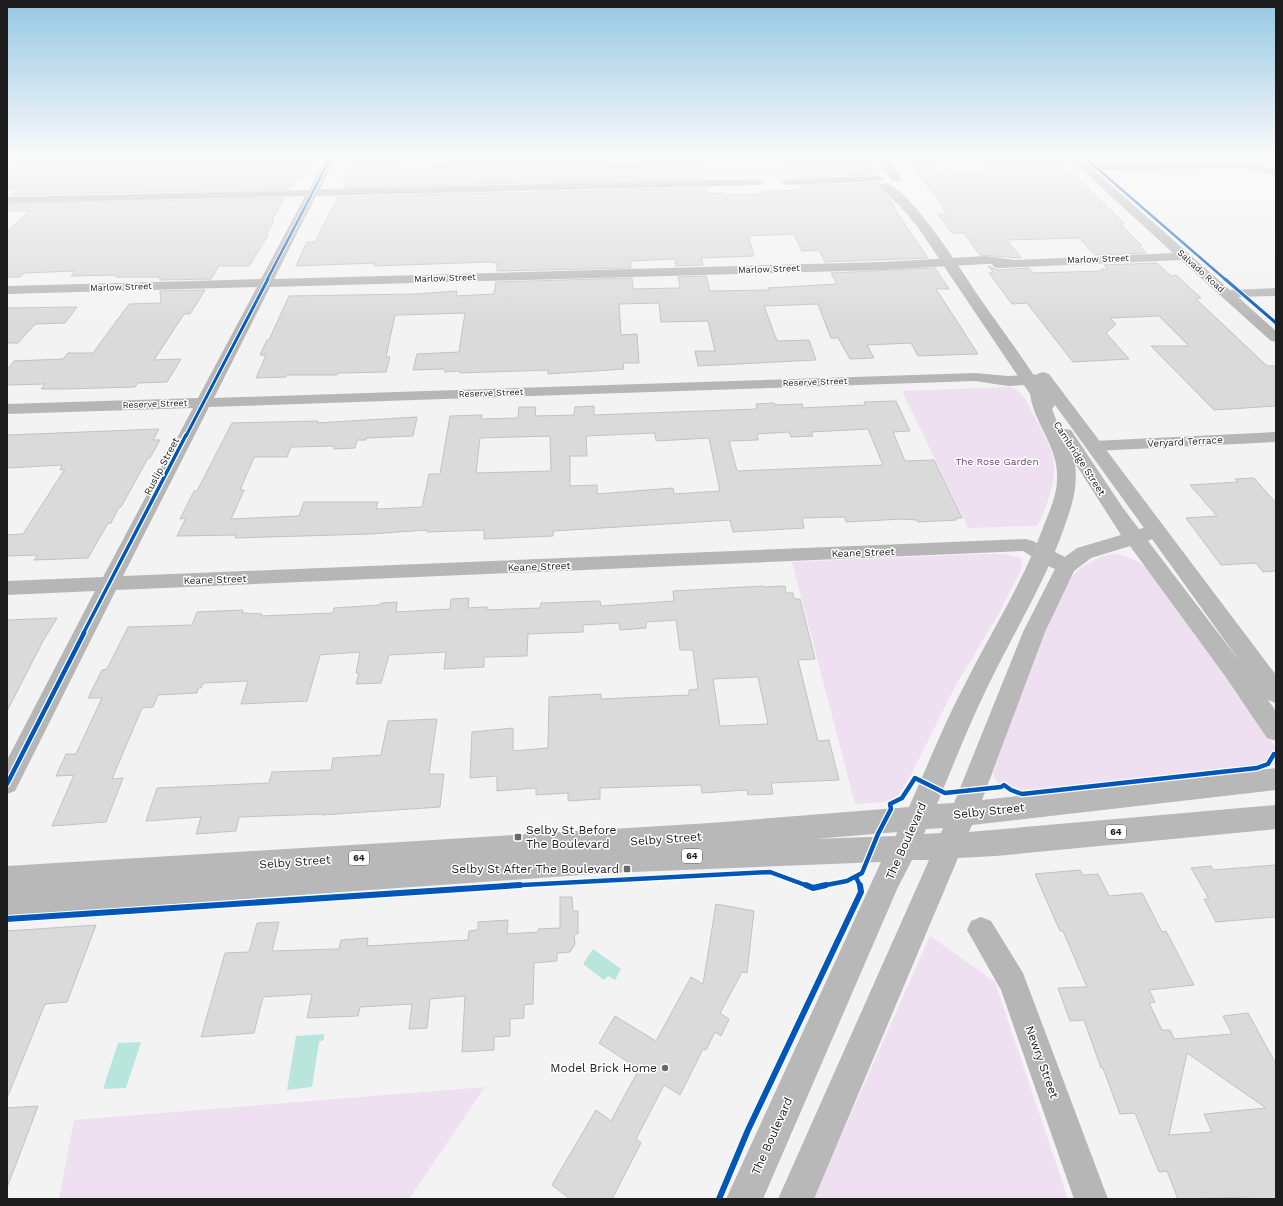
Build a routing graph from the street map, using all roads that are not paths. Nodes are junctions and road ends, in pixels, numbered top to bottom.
1 (302, 213) edge
2 (913, 213) edge
3 (1136, 213) edge
4 (1184, 256) junction
5 (955, 264) junction
6 (266, 283) junction
7 (7, 290) edge
8 (1276, 292) edge
9 (1227, 294) junction
10 (1276, 338) edge
11 (1033, 380) junction
12 (204, 402) junction
13 (7, 409) edge
14 (1276, 437) edge
15 (1094, 446) junction
16 (1157, 531) junction
17 (1134, 538) junction
18 (1044, 555) junction
19 (1066, 566) junction
20 (109, 584) junction
21 (7, 588) edge
22 (1276, 694) edge
23 (1276, 731) edge
24 (1276, 779) edge
25 (7, 784) edge
26 (963, 814) junction
27 (1276, 817) edge
28 (916, 818) junction
29 (949, 845) junction
30 (904, 848) junction
31 (7, 880) edge
32 (7, 902) edge
33 (980, 930) dead end
34 (744, 1199) edge
35 (796, 1199) edge
36 (1091, 1199) edge

1 - 6 street, Ruslip Street
2 - 5 main road, Cambridge Street
3 - 4 street, Salvado Road
4 - 5 street, Marlow Street
4 - 9 street, Salvado Road
5 - 6 street, Marlow Street
5 - 11 main road, Cambridge Street
5 - 11 main road, Cambridge Street
6 - 7 street, Marlow Street
6 - 12 street, Ruslip Street
8 - 9 street
9 - 10 street, Salvado Road
11 - 12 street, Reserve Street
11 - 15 main road, Cambridge Street
11 - 17 main road, Cambridge Street
11 - 18 main road, The Boulevard
12 - 13 street, Reserve Street
12 - 20 street, Ruslip Street
14 - 15 street, Veryard Terrace
15 - 16 main road, Cambridge Street
16 - 17 main road
16 - 22 main road, Cambridge Street
17 - 19 main road
17 - 23 main road, Cambridge Street
18 - 19 street, Keane Street
18 - 20 street, Keane Street
18 - 28 main road, The Boulevard
19 - 26 main road
20 - 21 street, Keane Street
20 - 25 street, Ruslip Street
24 - 26 main road, Selby Street / 64
26 - 28 main road, Selby Street / 64
26 - 29 main road
27 - 29 main road, Selby Street / 64
28 - 30 main road, The Boulevard
28 - 31 main road, Selby Street / 64
29 - 30 main road, Selby Street / 64
29 - 35 main road
30 - 32 main road, Selby Street / 64
30 - 34 main road, The Boulevard
33 - 36 street, Newry Street

